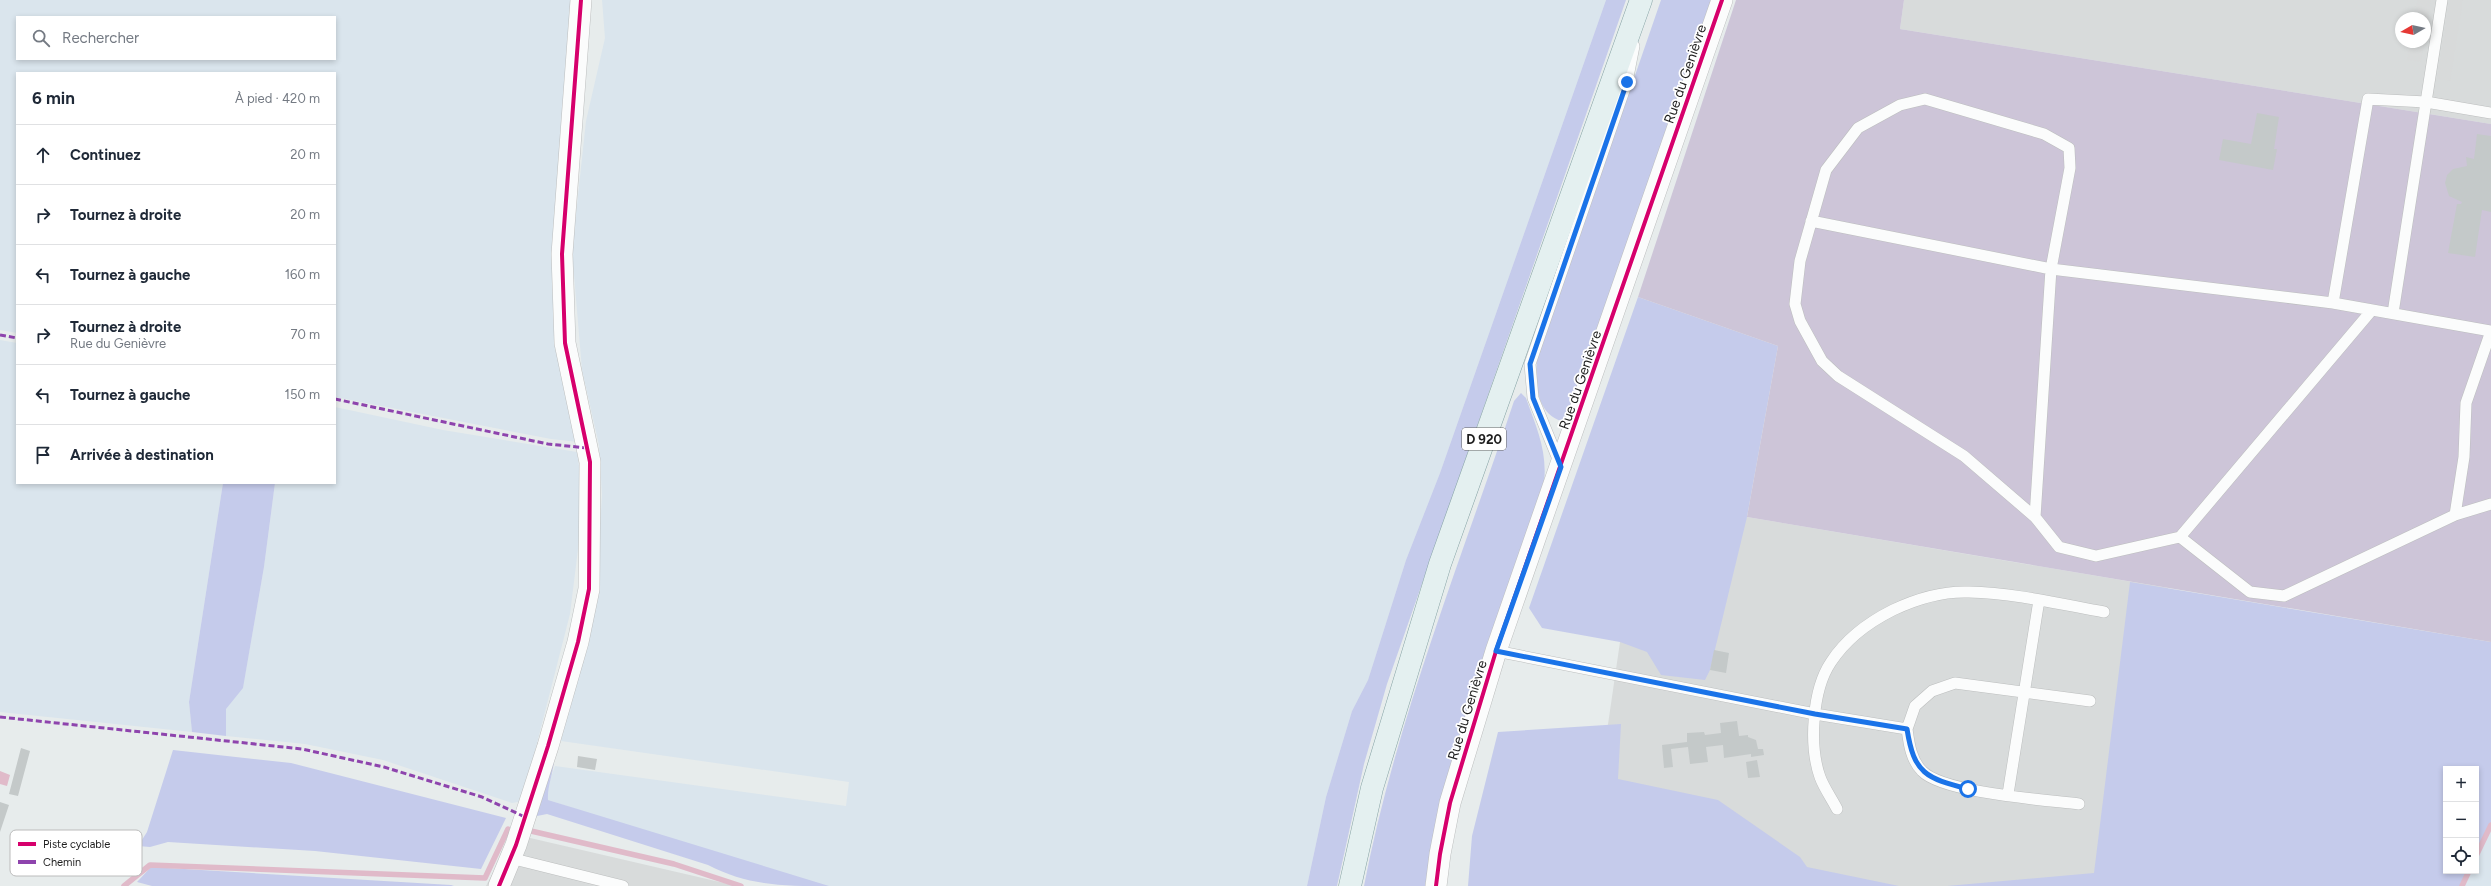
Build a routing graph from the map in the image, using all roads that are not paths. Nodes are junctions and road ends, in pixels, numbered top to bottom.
1 (581, 0) edge
2 (1640, 0) edge
3 (1644, 0) edge
4 (1722, 0) edge
5 (2442, 0) edge
6 (2426, 102) junction
7 (2491, 113) edge
8 (1811, 221) junction
9 (2051, 269) junction
10 (2333, 303) junction
11 (2372, 310) junction
12 (2393, 313) junction
13 (2491, 331) edge
14 (1561, 467) junction
15 (2491, 504) edge
16 (2455, 515) junction
17 (2035, 517) junction
18 (2180, 537) junction
19 (2039, 600) junction
20 (2104, 612) dead end
21 (1496, 651) junction
22 (2024, 693) junction
23 (2090, 702) dead end
24 (1815, 714) junction
25 (1907, 729) junction
26 (2008, 794) junction
27 (2079, 804) dead end
28 (1837, 809) dead end
29 (513, 852) junction
30 (499, 886) edge
31 (623, 886) edge
32 (1350, 886) edge
33 (1436, 886) edge

1 - 29 street
2 - 32 main road, D 920
3 - 14 lane
4 - 14 street, Rue du Genièvre
5 - 6 lane
6 - 7 lane
6 - 10 lane
6 - 12 lane
8 - 9 lane
8 - 9 lane
8 - 17 lane
9 - 10 lane
9 - 17 lane
10 - 11 lane
11 - 12 lane
11 - 18 lane
12 - 13 lane
13 - 16 lane
14 - 21 street, Rue du Genièvre
15 - 16 lane
16 - 18 lane
17 - 18 lane
19 - 20 lane
19 - 22 lane
19 - 24 lane
21 - 24 lane
21 - 33 street, Rue du Genièvre
22 - 23 lane
22 - 25 lane
22 - 26 lane
24 - 25 lane
24 - 28 lane
25 - 26 lane
26 - 27 lane
29 - 30 street
29 - 31 lane

